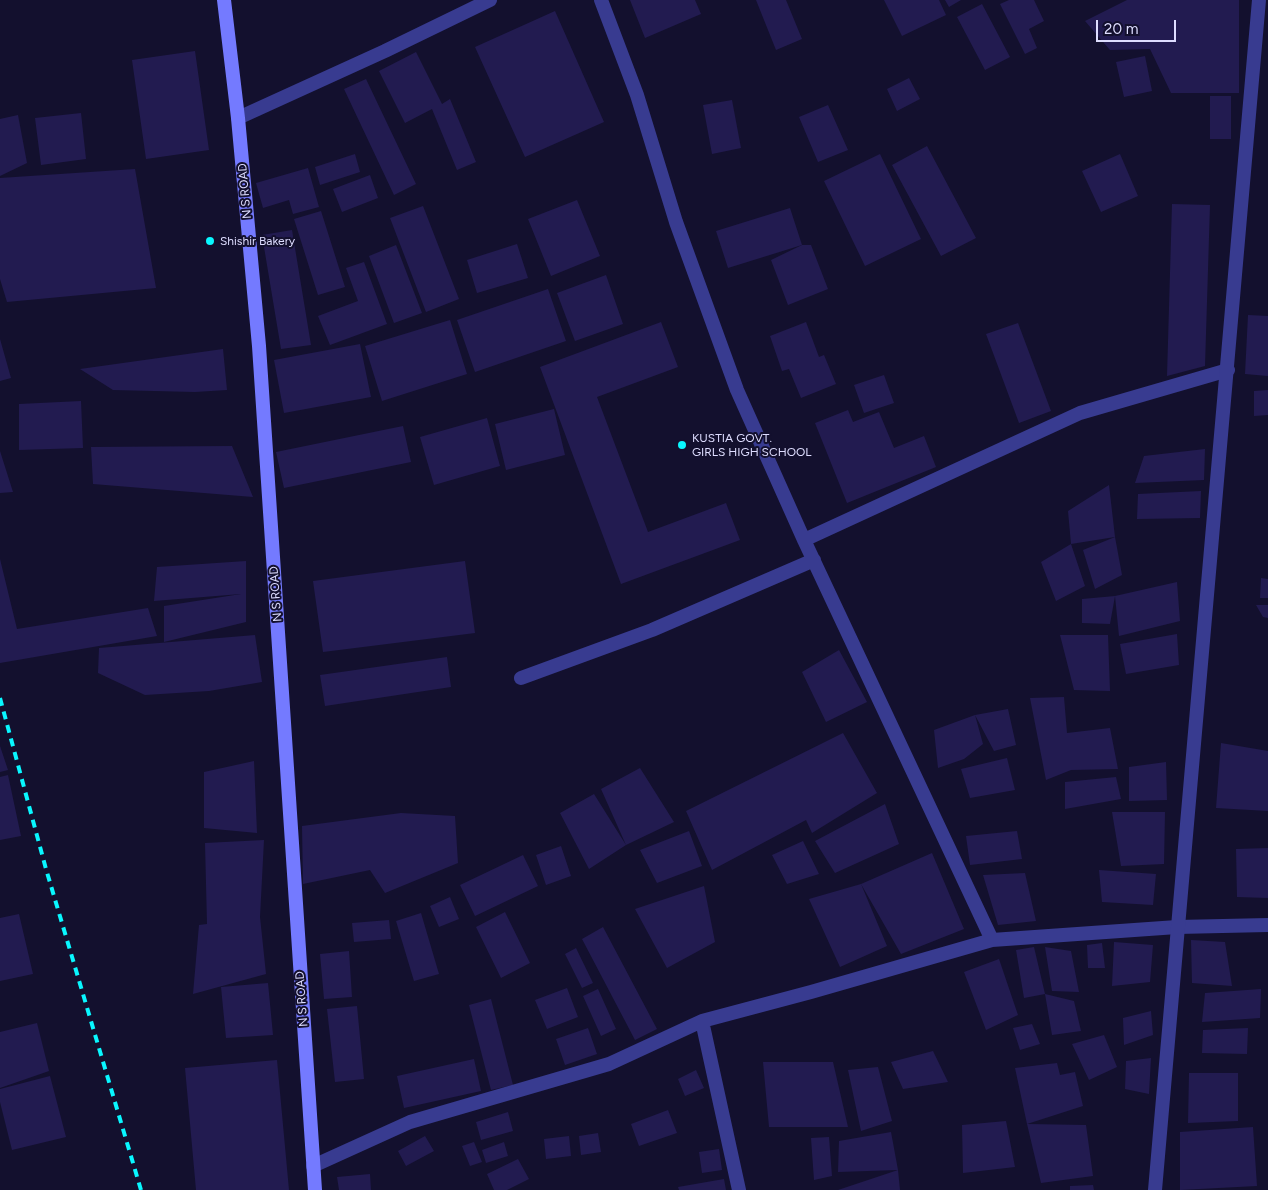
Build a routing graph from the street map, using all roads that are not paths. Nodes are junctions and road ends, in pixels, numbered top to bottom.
1 (224, 0) edge
2 (490, 0) edge
3 (601, 0) edge
4 (1259, 0) edge
5 (238, 118) junction
6 (1228, 370) junction
7 (804, 540) junction
8 (814, 560) junction
9 (521, 678) dead end
10 (1268, 926) edge
11 (1177, 927) junction
12 (992, 940) junction
13 (702, 1021) junction
14 (314, 1166) junction
15 (315, 1190) edge
16 (739, 1190) edge
17 (1155, 1190) edge

1 - 5 main road, N S ROAD
2 - 5 street
3 - 7 street
4 - 6 street
5 - 14 main road, N S ROAD
6 - 7 street
6 - 11 street
7 - 8 street
8 - 9 street
8 - 12 street
10 - 11 street
11 - 12 street
11 - 17 street
12 - 13 street
13 - 14 street
13 - 16 street
14 - 15 main road, N S ROAD

